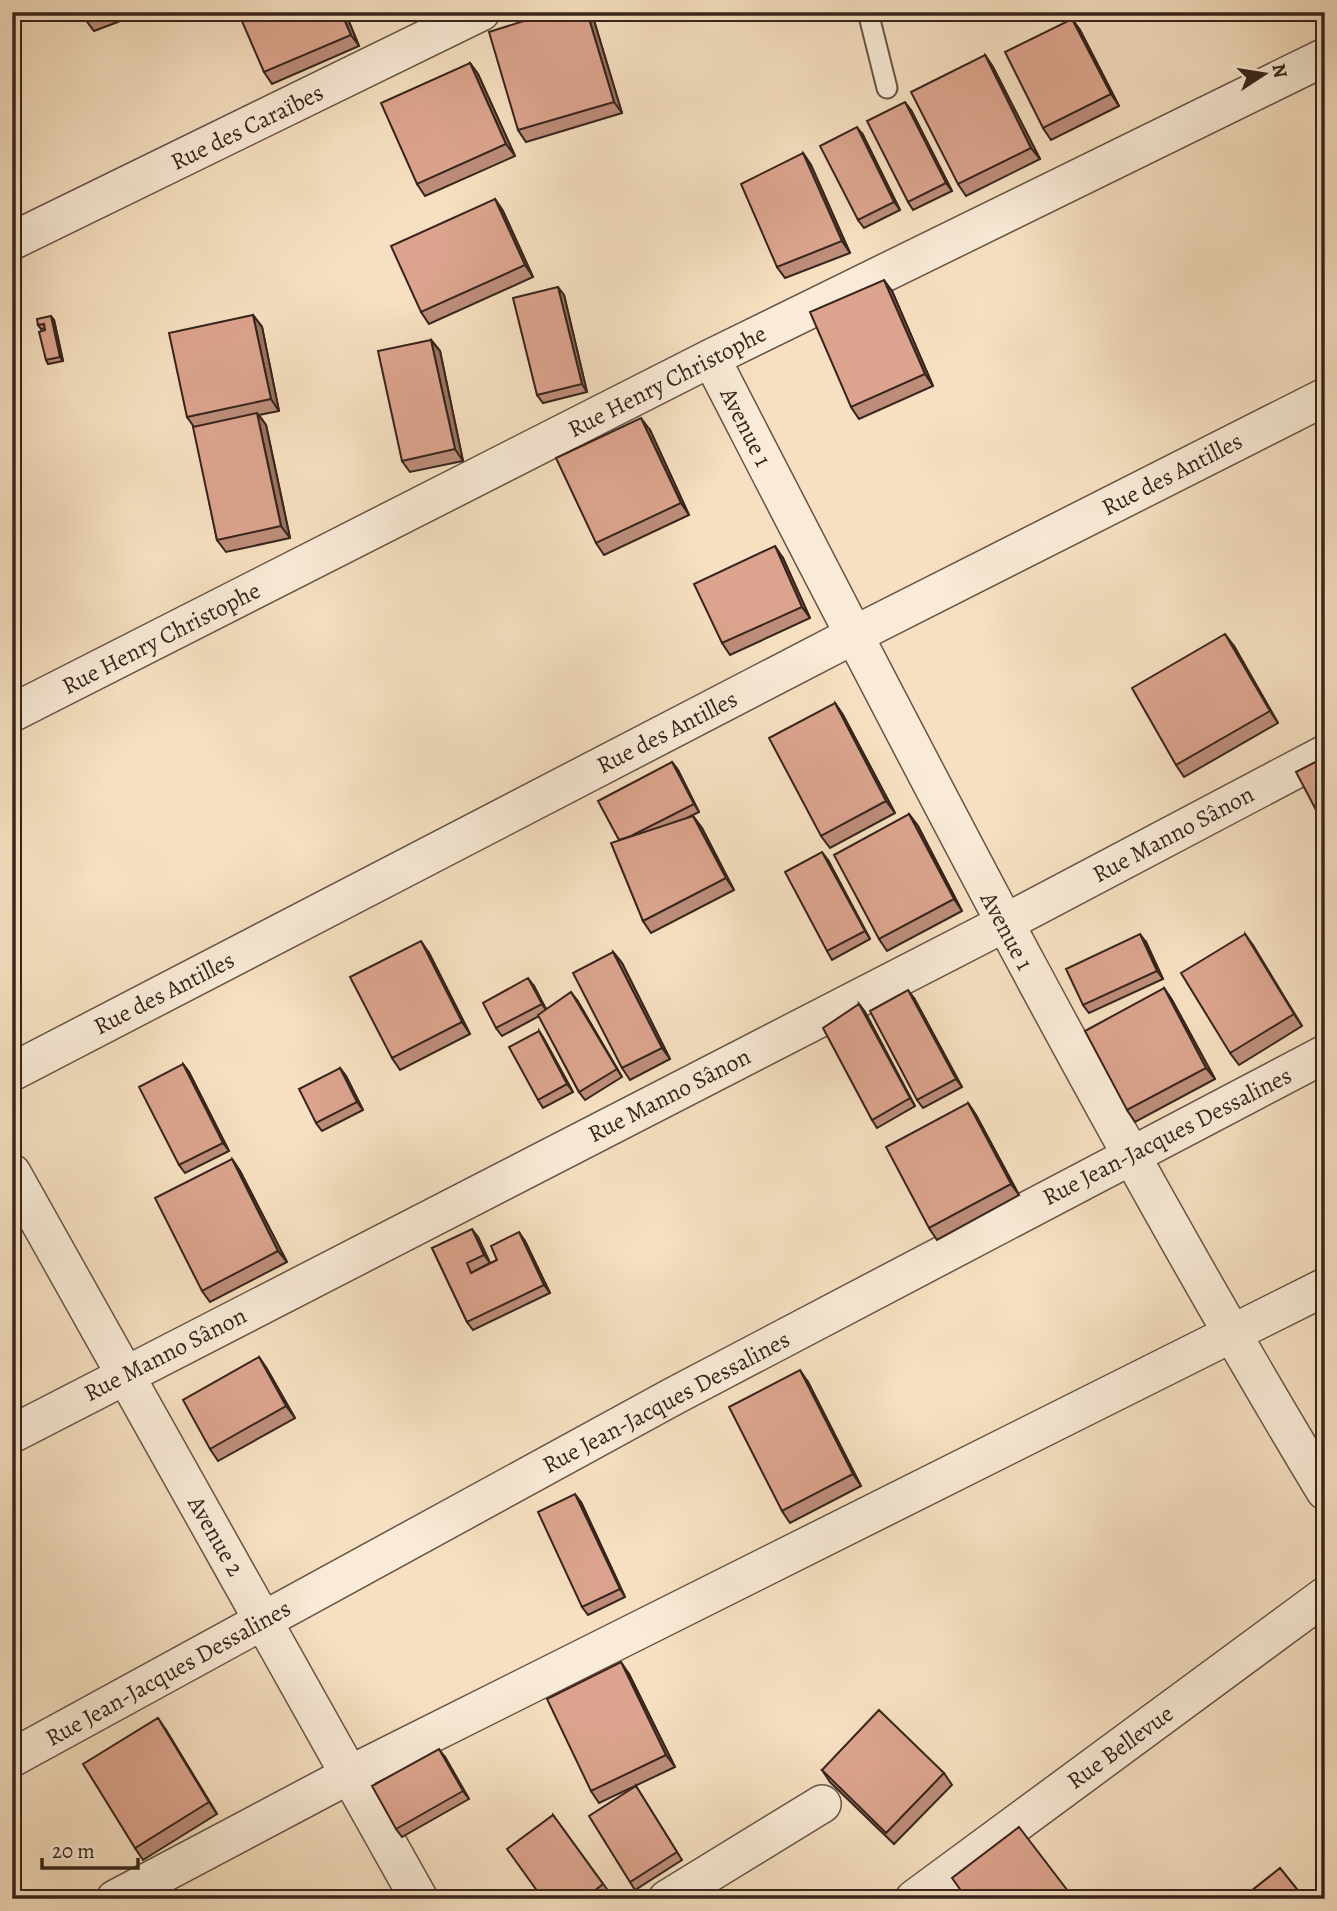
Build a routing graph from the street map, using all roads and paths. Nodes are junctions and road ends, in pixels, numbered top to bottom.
1 (481, 12) edge
2 (867, 12) edge
3 (1325, 57) edge
4 (887, 89) dead end
5 (12, 241) edge
6 (711, 358) junction
7 (1325, 397) edge
8 (854, 635) junction
9 (12, 713) edge
10 (1325, 754) edge
11 (1003, 924) junction
12 (1325, 1054) edge
13 (12, 1072) edge
14 (1128, 1156) junction
15 (12, 1173) edge
16 (1325, 1287) edge
17 (1230, 1334) junction
18 (124, 1375) junction
19 (12, 1434) edge
20 (1325, 1491) edge
21 (1325, 1595) edge
22 (265, 1621) junction
23 (12, 1758) edge
24 (351, 1774) junction
25 (822, 1804) dead end
26 (115, 1899) edge
27 (419, 1899) edge
28 (667, 1899) edge
29 (914, 1899) edge

1 - 5 street, Rue des Caraïbes
2 - 4 lane
3 - 6 street, Rue Henry Christophe
6 - 8 street, Avenue 1
6 - 9 street, Rue Henry Christophe
7 - 8 street, Rue des Antilles
8 - 11 street, Avenue 1
8 - 13 street, Rue des Antilles
10 - 11 street, Rue Manno Sânon
11 - 14 street, Avenue 1
11 - 18 street, Rue Manno Sânon
12 - 14 street, Rue Jean-Jacques Dessalines
14 - 17 street, Avenue 1
14 - 22 street, Rue Jean-Jacques Dessalines
15 - 18 street, Avenue 2
16 - 17 street
17 - 20 street, Avenue 1
17 - 24 street
18 - 19 street, Rue Manno Sânon
18 - 22 street, Avenue 2
21 - 29 street, Rue Bellevue
22 - 23 street, Rue Jean-Jacques Dessalines
22 - 24 street, Avenue 2
24 - 26 street
24 - 27 street, Avenue 2
25 - 28 street

